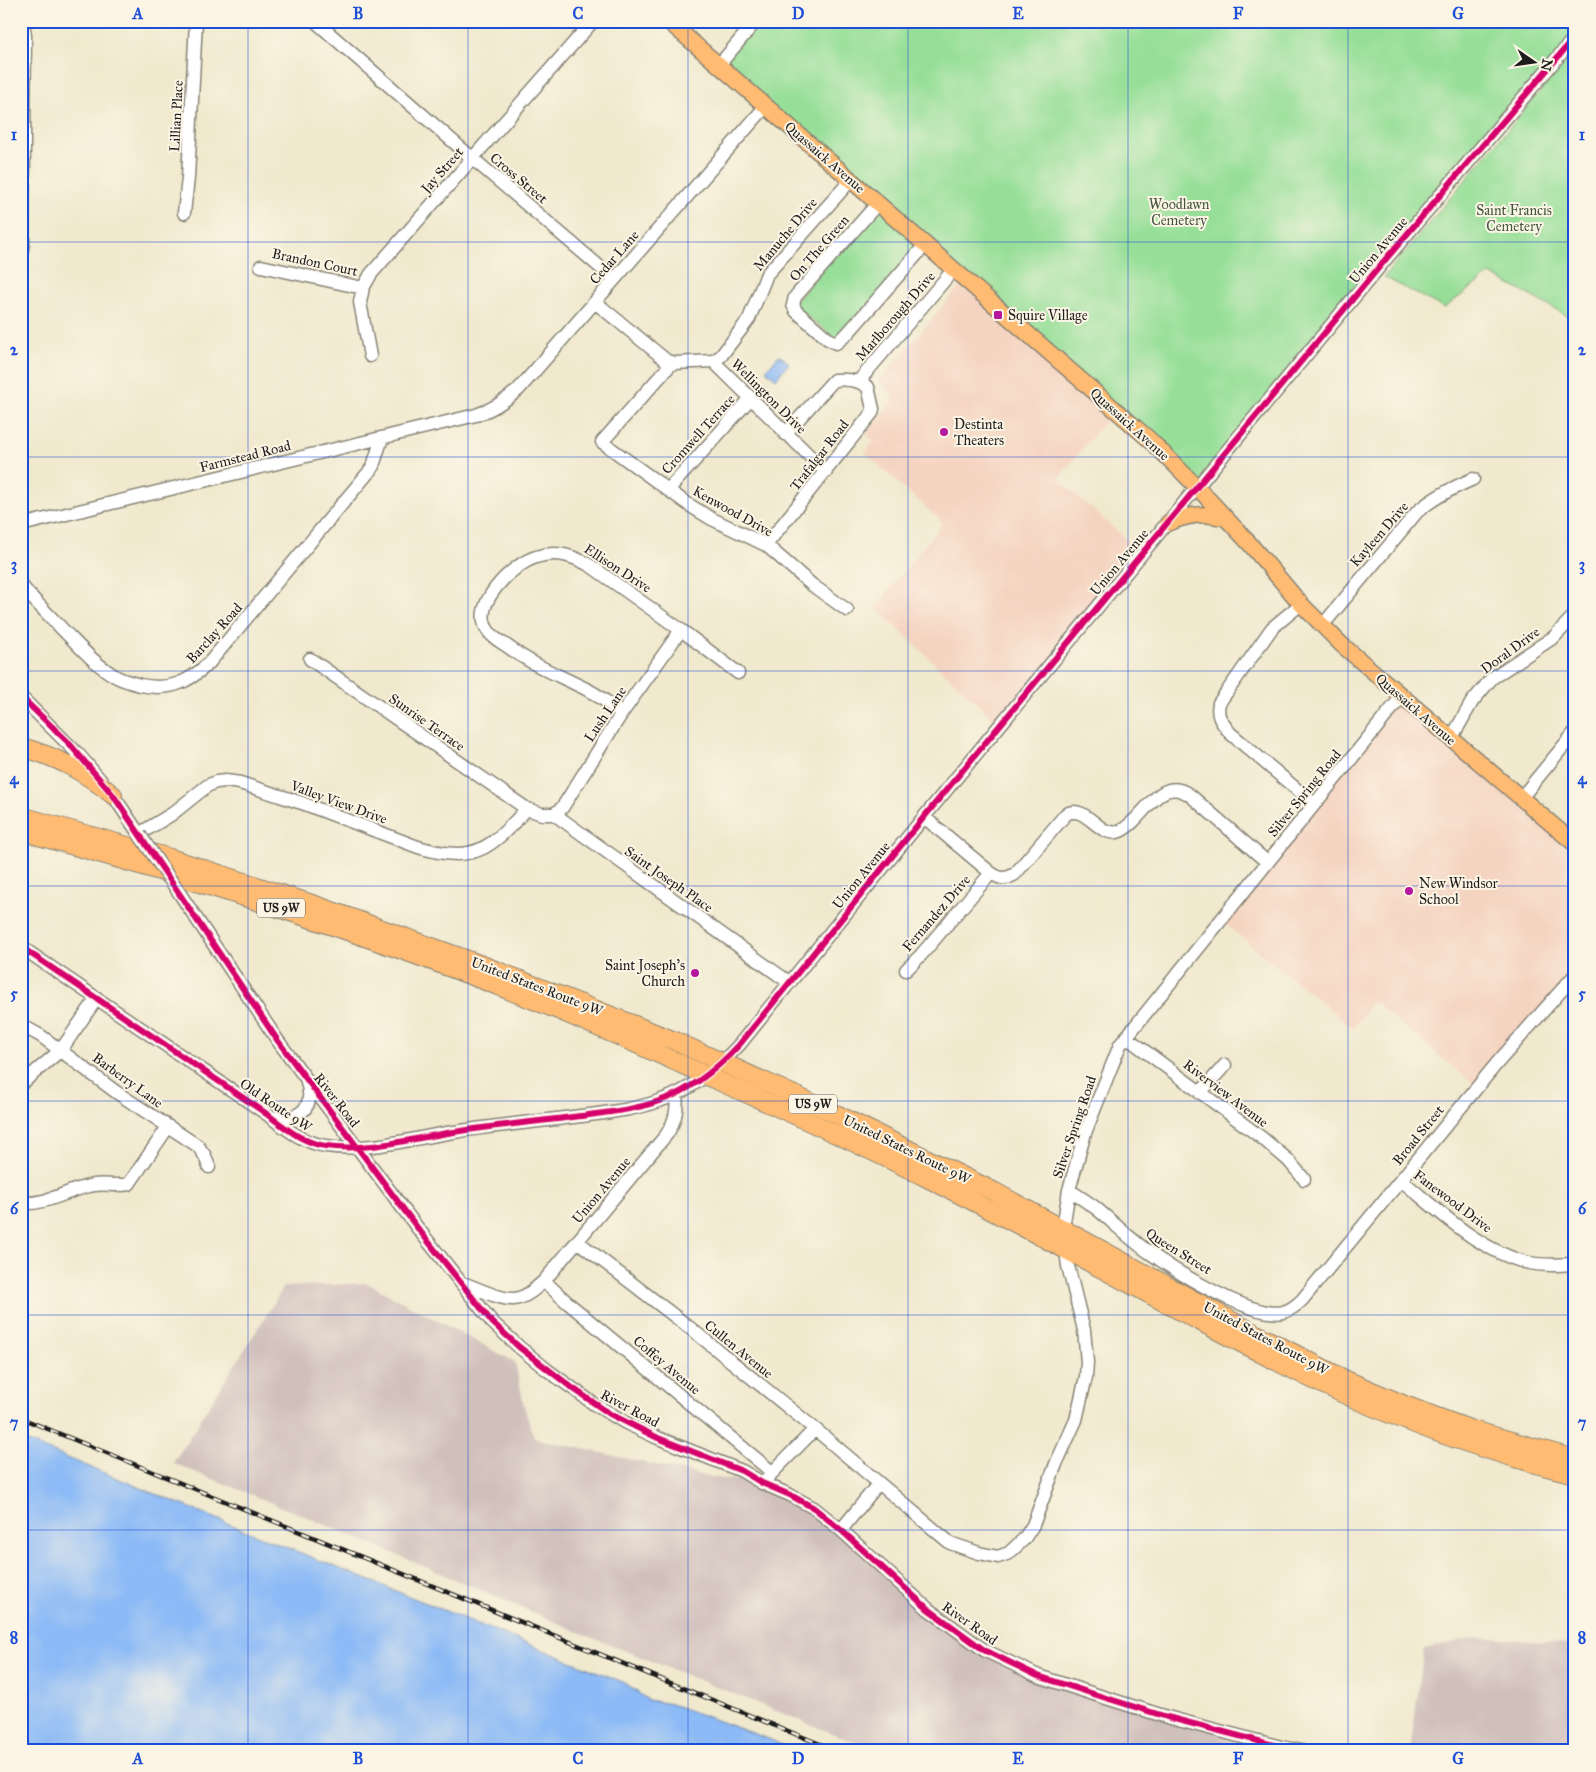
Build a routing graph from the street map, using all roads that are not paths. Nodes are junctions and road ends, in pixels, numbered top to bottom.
1 (23, 21) edge
2 (196, 21) edge
3 (315, 21) edge
4 (593, 21) edge
5 (668, 21) edge
6 (756, 21) edge
7 (1575, 37) edge
8 (718, 65) junction
9 (766, 106) junction
10 (472, 158) junction
11 (851, 180) junction
12 (878, 203) junction
13 (184, 213) dead end
14 (926, 244) junction
15 (21, 253) edge
16 (261, 266) dead end
17 (954, 269) junction
18 (614, 279) junction
19 (363, 288) junction
20 (595, 302) junction
21 (370, 356) dead end
22 (713, 361) junction
23 (672, 363) junction
24 (858, 382) junction
25 (750, 399) junction
26 (476, 415) joint
27 (785, 434) junction
28 (382, 438) junction
29 (826, 472) junction
30 (1473, 479) dead end
31 (1196, 487) junction
32 (668, 490) junction
33 (1224, 518) junction
34 (1168, 523) junction
35 (21, 525) edge
36 (766, 545) junction
37 (21, 585) edge
38 (1302, 604) junction
39 (847, 610) dead end
40 (1575, 615) edge
41 (1322, 626) junction
42 (681, 630) junction
43 (310, 659) dead end
44 (738, 673) dead end
45 (1402, 696) junction
46 (21, 697) edge
47 (622, 713) junction
48 (1575, 732) edge
49 (1451, 740) junction
50 (21, 747) edge
51 (112, 795) junction
52 (1520, 798) junction
53 (1314, 804) junction
54 (527, 809) junction
55 (554, 814) junction
56 (21, 816) edge
57 (924, 817) junction
58 (21, 831) edge
59 (139, 834) junction
60 (1575, 844) edge
61 (1267, 862) junction
62 (991, 872) junction
63 (381, 936) junction
64 (21, 947) edge
65 (906, 970) dead end
66 (1575, 975) edge
67 (790, 983) junction
68 (97, 998) junction
69 (21, 1025) edge
70 (1126, 1037) junction
71 (61, 1050) junction
72 (722, 1062) junction
73 (1225, 1065) dead end
74 (707, 1075) junction
75 (306, 1080) junction
76 (21, 1084) edge
77 (1200, 1093) junction
78 (676, 1094) junction
79 (271, 1117) junction
80 (168, 1127) junction
81 (358, 1147) junction
82 (209, 1167) dead end
83 (1304, 1179) dead end
84 (1401, 1180) junction
85 (1069, 1190) junction
86 (21, 1203) edge
87 (1063, 1228) junction
88 (578, 1241) junction
89 (1067, 1250) junction
90 (1575, 1264) edge
91 (544, 1281) junction
92 (460, 1282) junction
93 (1284, 1312) joint
94 (815, 1429) junction
95 (1574, 1466) edge
96 (772, 1472) junction
97 (762, 1483) junction
98 (879, 1483) junction
99 (841, 1530) junction
100 (1302, 1751) edge

1 - 15 street
2 - 13 street, Lillian Place
3 - 10 street, Cross Street
4 - 10 street, Jay Street
5 - 8 main road, Quassaick Avenue
6 - 8 street
7 - 31 street, Union Avenue
8 - 9 main road, Quassaick Avenue
9 - 11 main road, Quassaick Avenue
9 - 18 street, Cedar Lane
10 - 18 street, Cross Street
10 - 19 street, Jay Street
11 - 12 main road, Quassaick Avenue
11 - 22 street, Manuche Drive
12 - 14 main road, Quassaick Avenue
12 - 14 street, On The Green
14 - 17 main road, Quassaick Avenue
16 - 19 street, Brandon Court
17 - 24 street, Marlborough Drive
17 - 31 main road, Quassaick Avenue
18 - 20 street, Cedar Lane
19 - 21 street
20 - 23 street
20 - 26 street, Cedar Lane
22 - 23 street
22 - 25 street, Wellington Drive
23 - 32 street, Kenwood Drive
24 - 27 street
24 - 29 street, Trafalgar Road
25 - 27 street, Wellington Drive
25 - 32 street, Cromwell Terrace
26 - 28 street, Farmstead Road
27 - 29 street, Wellington Drive
28 - 35 street, Farmstead Road
28 - 37 street, Barclay Road
29 - 36 street, Trafalgar Road
30 - 41 street, Kayleen Drive
31 - 33 main road, Quassaick Avenue
31 - 34 street, Union Avenue
32 - 36 street, Kenwood Drive
33 - 34 main road
33 - 38 main road, Quassaick Avenue
34 - 57 street, Union Avenue
36 - 39 street, Kenwood Drive
38 - 41 main road, Quassaick Avenue
38 - 53 street
40 - 49 street, Doral Drive
41 - 45 main road, Quassaick Avenue
42 - 44 street, Ellison Drive
42 - 47 street, Lush Lane
42 - 47 street, Ellison Drive
43 - 54 street, Sunrise Terrace
45 - 49 main road, Quassaick Avenue
45 - 53 street, Silver Spring Road
46 - 51 street, River Road
47 - 55 street, Lush Lane
48 - 52 street
49 - 52 main road, Quassaick Avenue
50 - 51 highway
51 - 59 street, River Road
52 - 60 main road, Quassaick Avenue
53 - 61 street, Silver Spring Road
54 - 55 street, Saint Joseph Place
54 - 59 street, Valley View Drive
55 - 67 street, Saint Joseph Place
56 - 63 highway, United States Route 9W / US 9W
57 - 62 street
57 - 67 street, Union Avenue
58 - 63 highway, United States Route 9W / US 9W
59 - 75 street, River Road, bridge
61 - 62 street, Fernandez Drive
61 - 70 street, Silver Spring Road
62 - 65 street, Fernandez Drive
63 - 72 highway, United States Route 9W / US 9W
63 - 74 highway, United States Route 9W / US 9W
64 - 68 street, Old Route 9W
66 - 84 street, Broad Street
67 - 72 street, Union Avenue
68 - 71 street
68 - 79 street, Old Route 9W
69 - 71 street, Barberry Lane
70 - 77 street, Riverview Avenue
70 - 85 street, Silver Spring Road
71 - 76 street
71 - 80 street, Barberry Lane
72 - 74 street, Union Avenue
72 - 87 highway, United States Route 9W / US 9W
73 - 77 street
74 - 78 street, Union Avenue
74 - 89 highway, United States Route 9W / US 9W
75 - 79 street
75 - 81 street, River Road
77 - 83 street, Riverview Avenue
78 - 81 street, Old Route 9W
78 - 88 street, Union Avenue
79 - 81 street, Old Route 9W
80 - 82 street, Barberry Lane
80 - 86 street
81 - 92 street, River Road
84 - 90 street, Fanewood Drive
84 - 93 street, Broad Street
85 - 87 street, Silver Spring Road
85 - 93 street, Queen Street
87 - 89 street, Silver Spring Road
87 - 95 highway, United States Route 9W / US 9W
88 - 91 street, Union Avenue
88 - 94 street, Cullen Avenue
89 - 95 highway, United States Route 9W / US 9W
89 - 98 street, Silver Spring Road
91 - 92 street, Union Avenue
91 - 96 street, Coffey Avenue
92 - 97 street, River Road
94 - 96 street
94 - 98 street, Cullen Avenue
96 - 97 street
97 - 99 street, River Road
98 - 99 street
99 - 100 street, River Road

